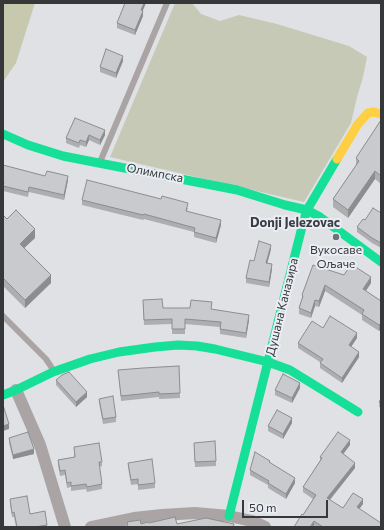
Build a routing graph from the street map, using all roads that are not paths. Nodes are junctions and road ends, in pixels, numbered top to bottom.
1 (167, 3) edge
2 (381, 114) edge
3 (3, 134) edge
4 (100, 163) junction
5 (307, 210) junction
6 (381, 262) edge
7 (3, 316) edge
8 (268, 362) junction
9 (53, 372) junction
10 (16, 390) junction
11 (3, 395) edge
12 (358, 412) dead end
13 (230, 516) junction
14 (65, 527) edge
15 (91, 527) edge
16 (265, 527) edge

1 - 4 lane
2 - 5 street, Душана Каназира
3 - 4 street, Олимпска
4 - 5 street, Олимпска
5 - 6 street, Олимпска
5 - 8 street, Душана Каназира
7 - 9 lane
8 - 9 street
8 - 12 street
8 - 13 street, Душана Каназира
9 - 10 street
10 - 11 street
10 - 14 street
13 - 15 street
13 - 16 street

